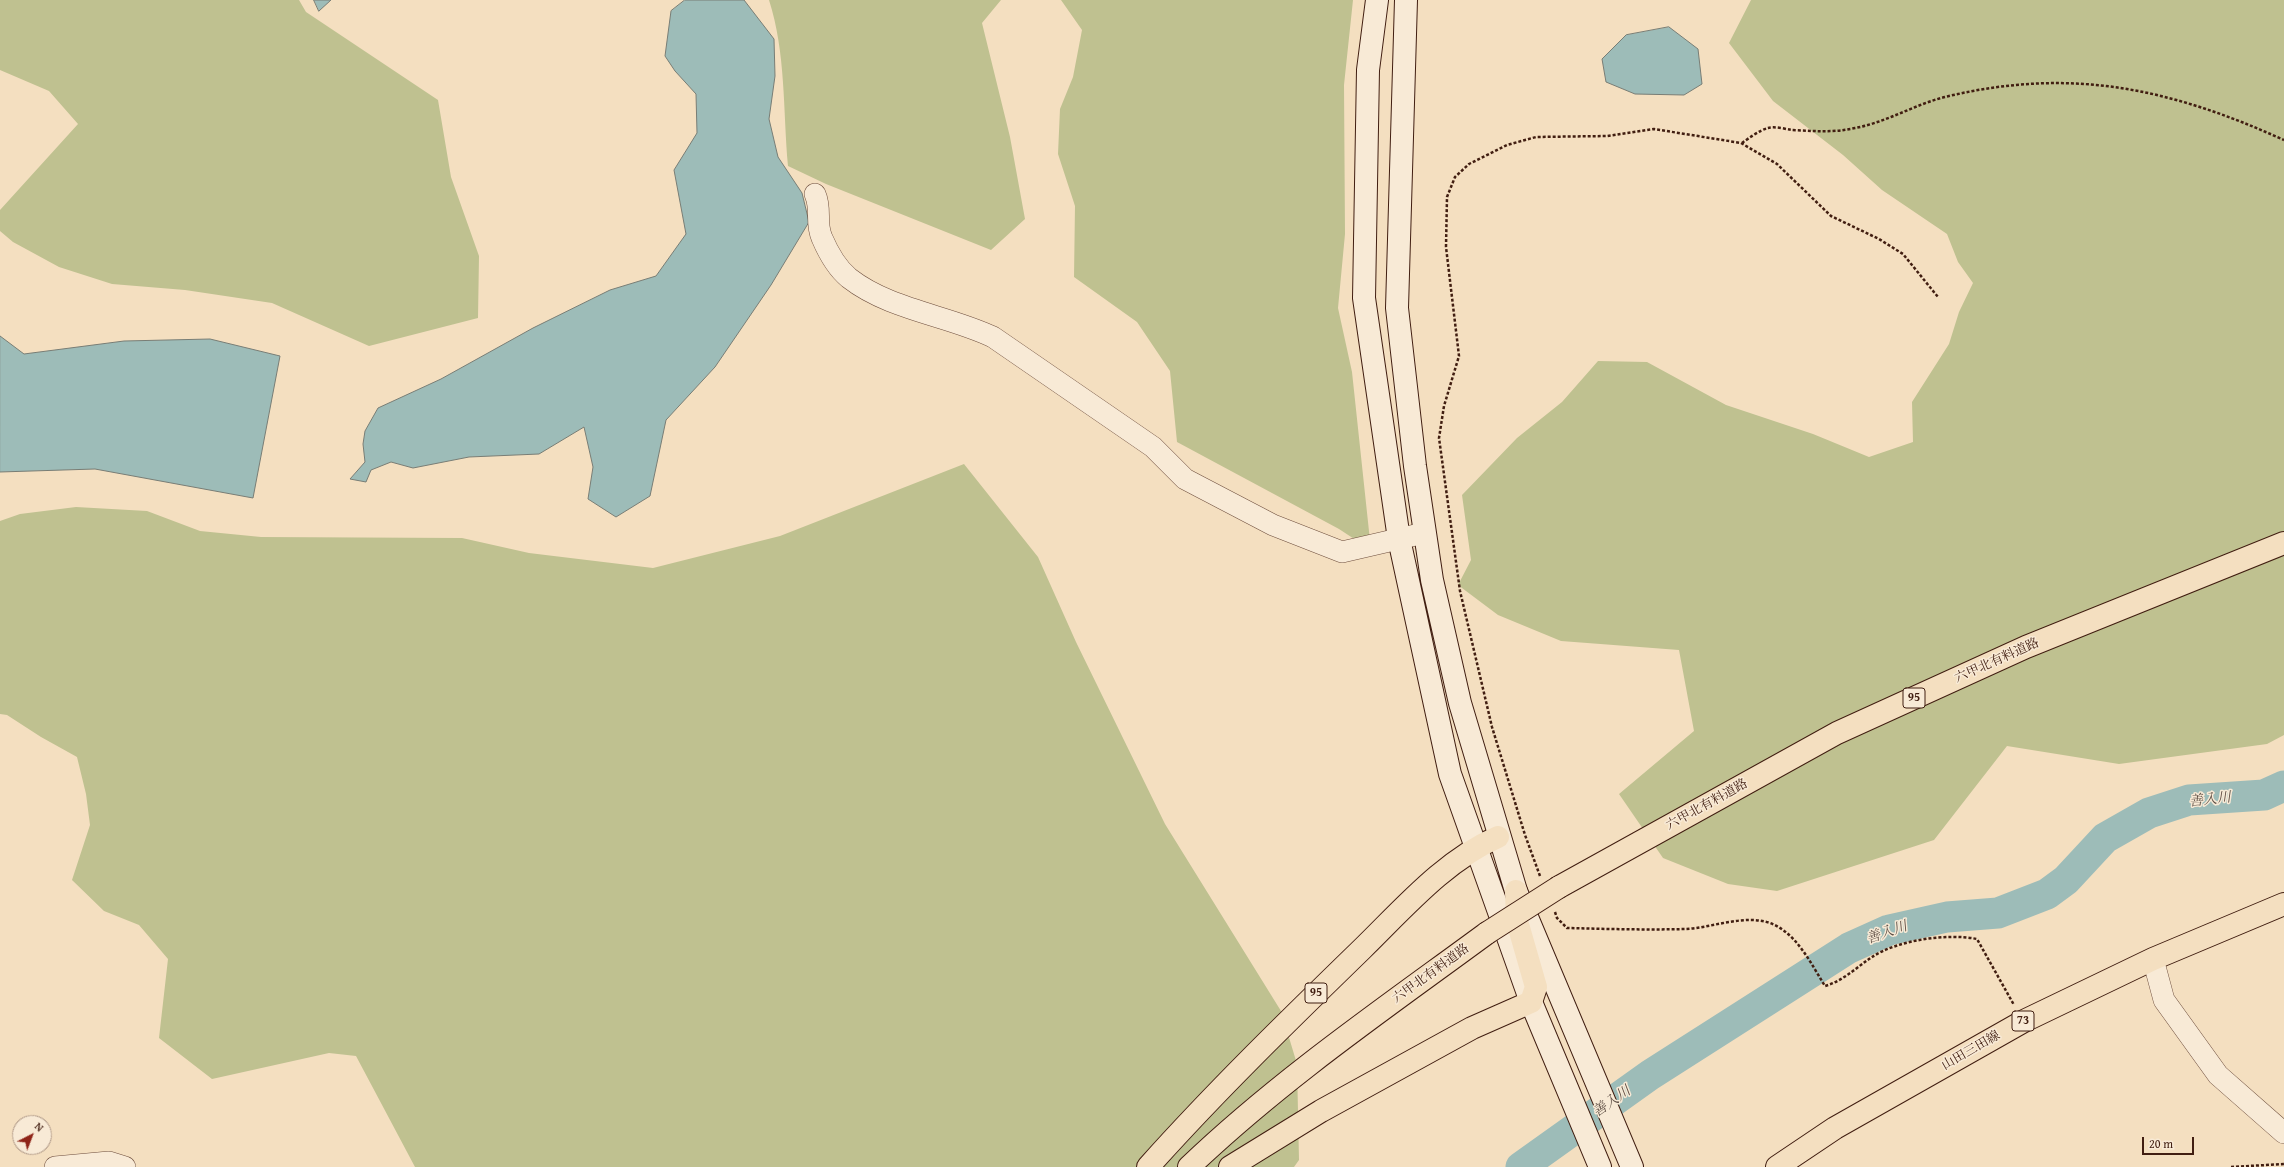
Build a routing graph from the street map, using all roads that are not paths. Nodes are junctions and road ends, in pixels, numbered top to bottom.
1 (1377, 0) edge
2 (1406, 0) edge
3 (815, 194) dead end
4 (1424, 533) junction
5 (1399, 539) junction
6 (2284, 543) edge
7 (1498, 836) junction
8 (1475, 847) junction
9 (1516, 891) junction
10 (2284, 904) edge
11 (2153, 959) junction
12 (1531, 1002) junction
13 (2284, 1133) edge
14 (55, 1167) edge
15 (125, 1167) edge
16 (1148, 1167) edge
17 (1189, 1167) edge
18 (1230, 1167) edge
19 (1600, 1167) edge
20 (1632, 1167) edge
21 (1777, 1167) edge

1 - 5 street
2 - 4 street
3 - 5 street
4 - 5 street
4 - 7 street
5 - 8 street
6 - 17 main road, 六甲北有料道路 / 95, bridge
7 - 8 main road, 95
7 - 9 street
8 - 12 street
8 - 16 main road, 95
9 - 12 main road
9 - 20 street
10 - 11 main road, 山田三田線 / 73
11 - 13 street
11 - 21 main road, 山田三田線 / 73
12 - 18 main road
12 - 19 street
14 - 15 street

